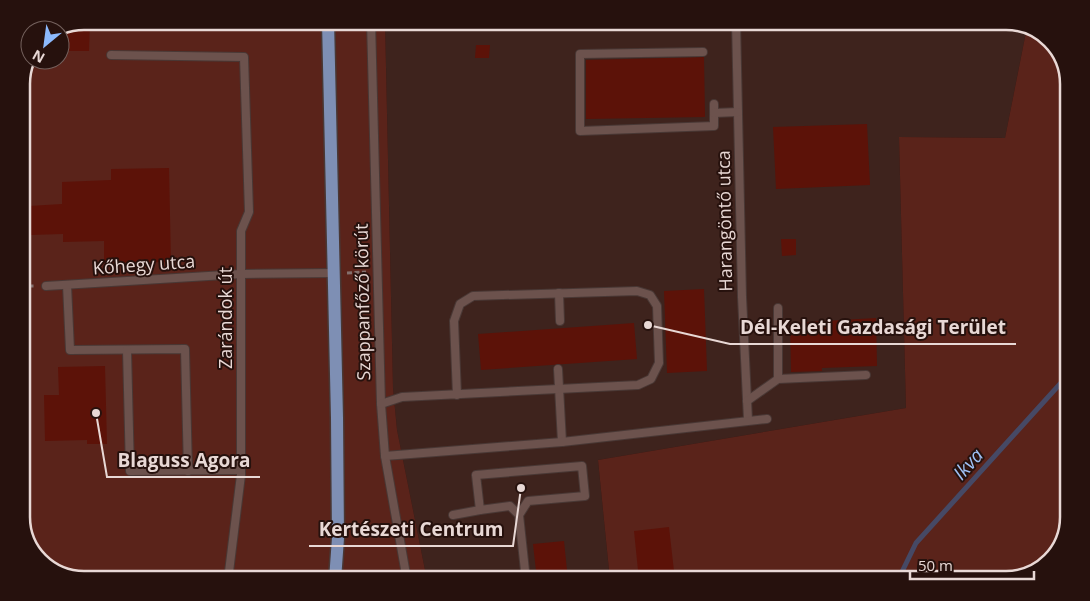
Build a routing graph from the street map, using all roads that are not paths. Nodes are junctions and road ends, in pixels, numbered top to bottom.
1 (328, 30) edge
2 (371, 30) edge
3 (736, 30) edge
4 (703, 52) dead end
5 (111, 55) dead end
6 (714, 104) dead end
7 (738, 112) junction
8 (714, 113) junction
9 (241, 274) junction
10 (334, 274) junction
11 (67, 285) junction
12 (46, 286) dead end
13 (559, 293) junction
14 (778, 308) dead end
15 (560, 321) dead end
16 (127, 350) junction
17 (558, 369) dead end
18 (866, 375) dead end
19 (778, 379) junction
20 (559, 390) junction
21 (457, 395) junction
22 (747, 401) junction
23 (381, 404) junction
24 (767, 419) dead end
25 (748, 420) junction
26 (562, 442) junction
27 (385, 456) junction
28 (241, 470) junction
29 (188, 471) junction
30 (480, 510) junction
31 (453, 515) dead end
32 (519, 515) junction
33 (229, 571) edge
34 (335, 571) edge
35 (405, 571) edge
36 (525, 571) edge

1 - 10 main road
2 - 23 lane, Szappanfőző körút
3 - 7 lane, Harangöntő utca
4 - 8 lane
5 - 9 lane, Zarándok út
6 - 8 lane
7 - 8 lane
7 - 22 lane, Harangöntő utca
9 - 10 lane, Kőhegy utca
9 - 11 lane, Kőhegy utca
9 - 28 lane, Zarándok út
10 - 34 main road
11 - 12 lane, Kőhegy utca
11 - 16 lane
13 - 15 lane
13 - 20 lane
13 - 21 lane
14 - 19 lane
16 - 29 lane
16 - 29 lane
17 - 20 lane
18 - 19 lane
19 - 22 lane
20 - 21 lane
20 - 26 lane
21 - 23 lane
22 - 25 lane, Harangöntő utca
23 - 27 lane, Szappanfőző körút
24 - 25 lane
25 - 26 lane
26 - 27 lane
27 - 35 lane, Szappanfőző körút
28 - 29 lane
28 - 33 lane, Zarándok út
30 - 31 lane
30 - 32 lane
30 - 32 lane
32 - 36 lane

